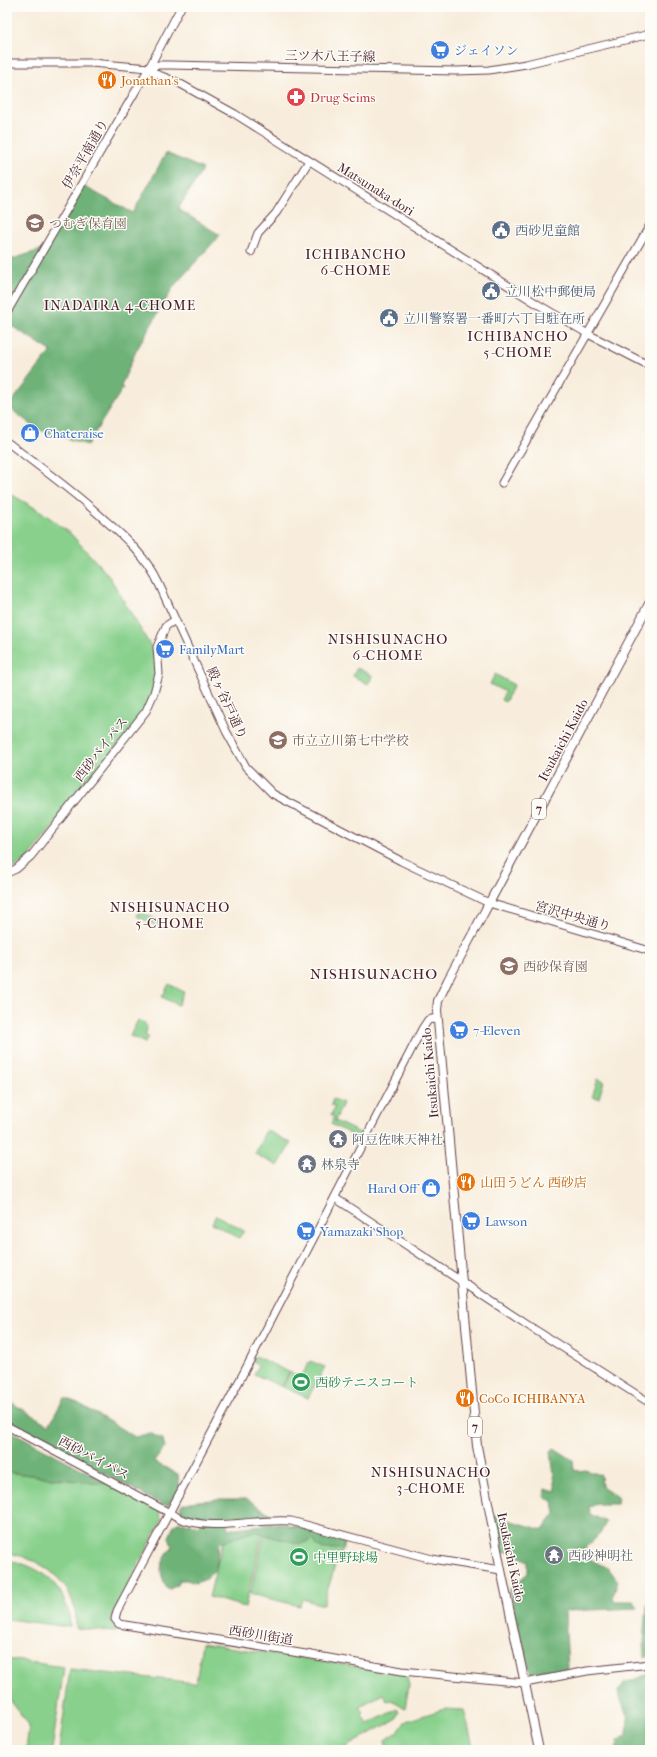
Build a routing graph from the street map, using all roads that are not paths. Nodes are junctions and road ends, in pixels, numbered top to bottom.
1 (181, 7) edge
2 (650, 34) edge
3 (7, 63) edge
4 (149, 68) junction
5 (309, 161) junction
6 (650, 225) edge
7 (251, 252) dead end
8 (7, 312) edge
9 (588, 334) junction
10 (650, 366) edge
11 (7, 442) edge
12 (502, 483) dead end
13 (650, 602) edge
14 (175, 620) junction
15 (7, 873) edge
16 (489, 903) junction
17 (650, 951) edge
18 (437, 1018) junction
19 (335, 1198) junction
20 (461, 1281) junction
21 (650, 1403) edge
22 (7, 1426) edge
23 (169, 1512) junction
24 (501, 1570) junction
25 (650, 1664) edge
26 (526, 1683) junction
27 (539, 1750) edge

1 - 4 street, 伊奈平南通り
2 - 4 street, 三ツ木八王子線
3 - 4 street, 三ツ木八王子線
4 - 5 street, Matsunaka-dori
4 - 8 street, 伊奈平南通り
5 - 7 street
5 - 9 street, Matsunaka-dori
6 - 9 street
9 - 10 street, Matsunaka-dori
9 - 12 street
11 - 14 street, 殿ヶ谷戸通り
13 - 16 main road, Itsukaichi Kaido / 7
14 - 15 street, 西砂バイパス
14 - 16 street, 殿ヶ谷戸通り
16 - 17 street, 宮沢中央通り
16 - 18 main road, Itsukaichi Kaido / 7
18 - 19 street
18 - 20 main road, Itsukaichi Kaido / 7
19 - 20 street
19 - 23 street
20 - 21 street
20 - 24 main road, Itsukaichi Kaido / 7
22 - 23 street, 西砂バイパス
23 - 24 street, 西砂バイパス
23 - 26 street, 西砂川街道
24 - 26 main road, Itsukaichi Kaido / 7
25 - 26 street
26 - 27 main road, 7

